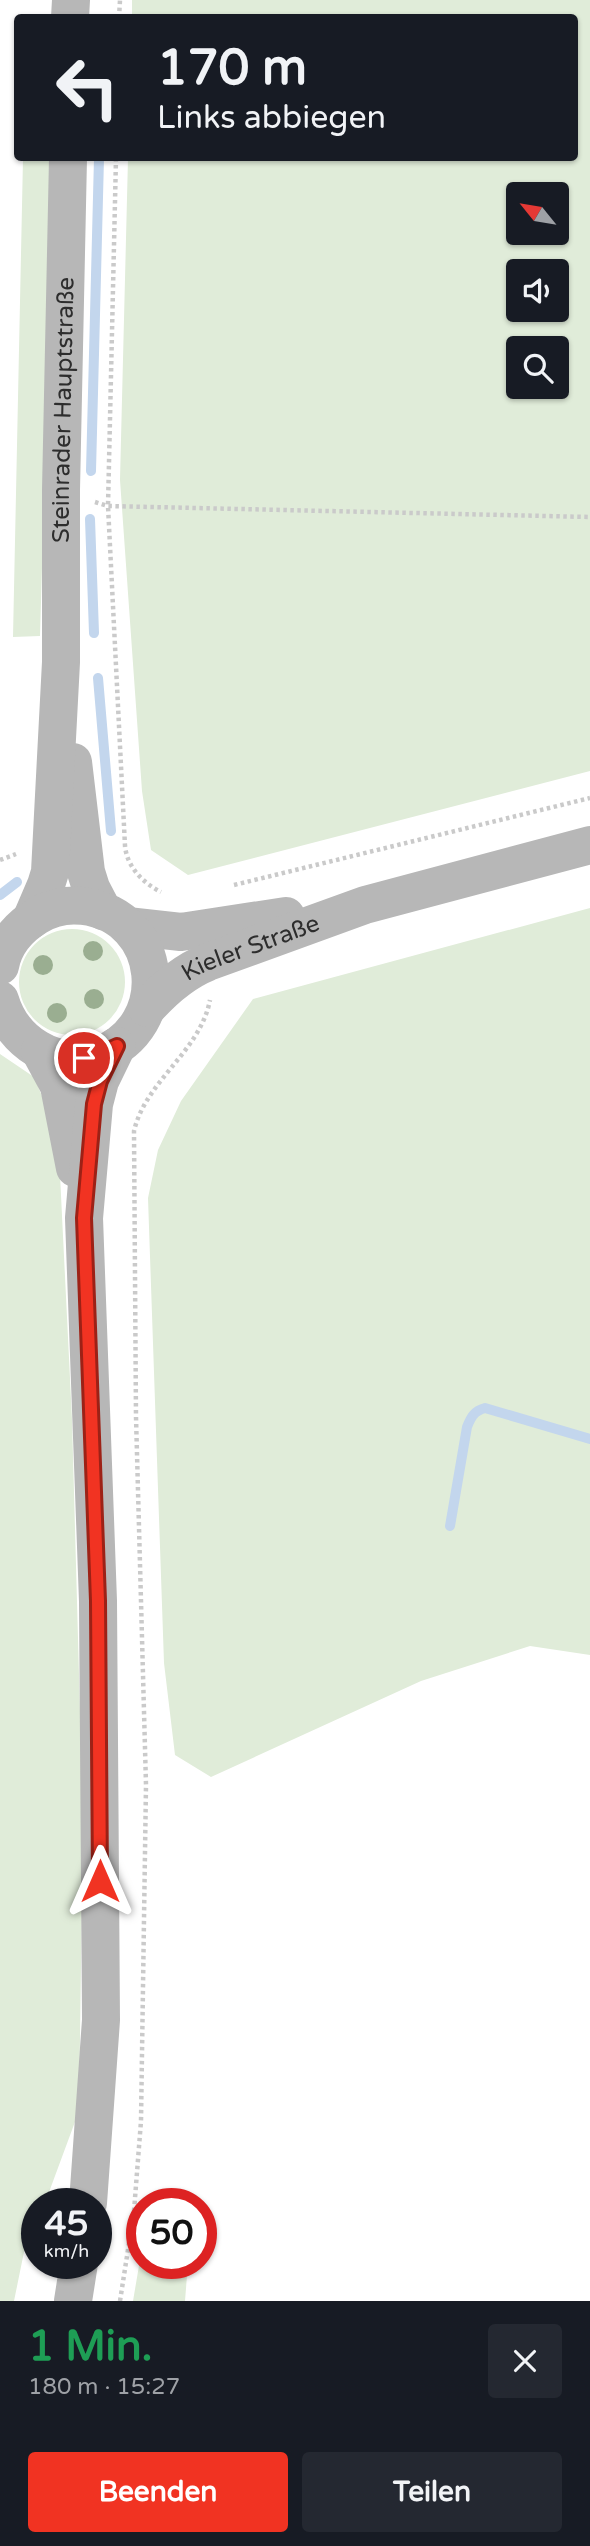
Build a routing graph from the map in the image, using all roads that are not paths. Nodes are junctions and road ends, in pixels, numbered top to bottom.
1 (68, 161) edge
2 (61, 663) junction
3 (590, 845) edge
4 (365, 905) junction
5 (115, 918) junction
6 (31, 920) junction
7 (0, 962) edge
8 (0, 1000) edge
9 (147, 1008) junction
10 (21, 1041) edge
11 (117, 1046) junction
12 (84, 1218) junction
13 (89, 2188) edge
14 (76, 2279) edge
15 (73, 2301) edge

1 - 2 main road, Steinrader Hauptstraße
2 - 5 main road, Steinrader Hauptstraße
2 - 6 main road, Steinrader Hauptstraße
3 - 4 main road, Kieler Straße
4 - 5 main road, Kieler Straße
4 - 9 main road, Kieler Straße
5 - 6 main road, Kieler Straße
5 - 9 main road, Steinrader Hauptstraße
6 - 7 main road
8 - 10 main road
9 - 11 main road, Kieler Straße
10 - 11 main road
10 - 12 main road
11 - 12 main road
12 - 13 main road
14 - 15 main road

